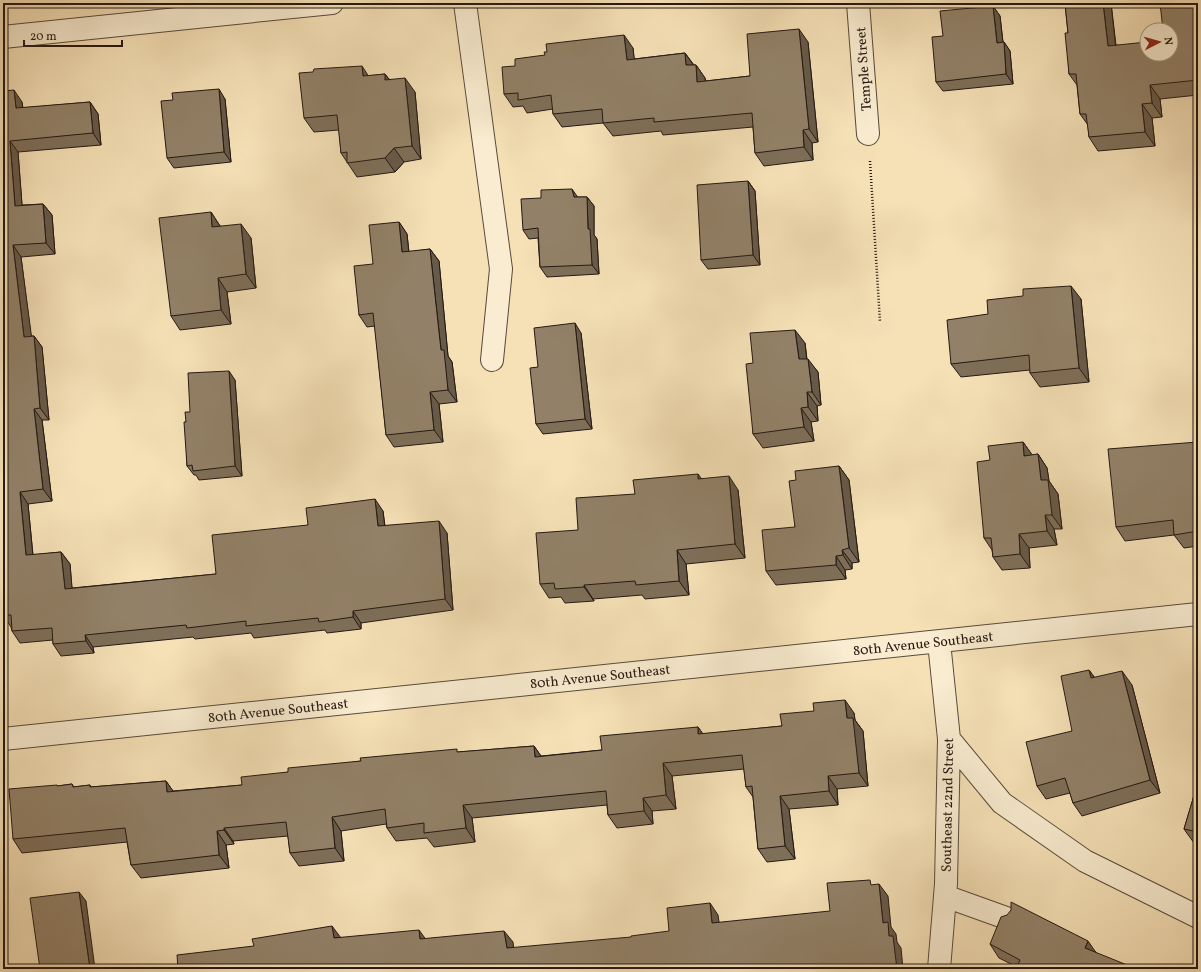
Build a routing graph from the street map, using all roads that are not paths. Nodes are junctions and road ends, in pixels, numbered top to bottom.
1 (332, 3) edge
2 (465, 3) edge
3 (858, 3) edge
4 (3, 37) edge
5 (868, 134) road end
6 (492, 360) dead end
7 (1198, 614) edge
8 (939, 642) junction
9 (3, 739) edge
10 (949, 739) junction
11 (945, 896) junction
12 (1198, 917) edge
13 (1009, 919) edge
14 (939, 969) edge

1 - 4 street
2 - 6 street
3 - 5 street, Temple Street
7 - 8 street, 80th Avenue Southeast
8 - 9 street, 80th Avenue Southeast
8 - 10 street, Southeast 22nd Street
10 - 11 street, Southeast 22nd Street
10 - 12 street
11 - 13 street
11 - 14 street, Southeast 22nd Street

